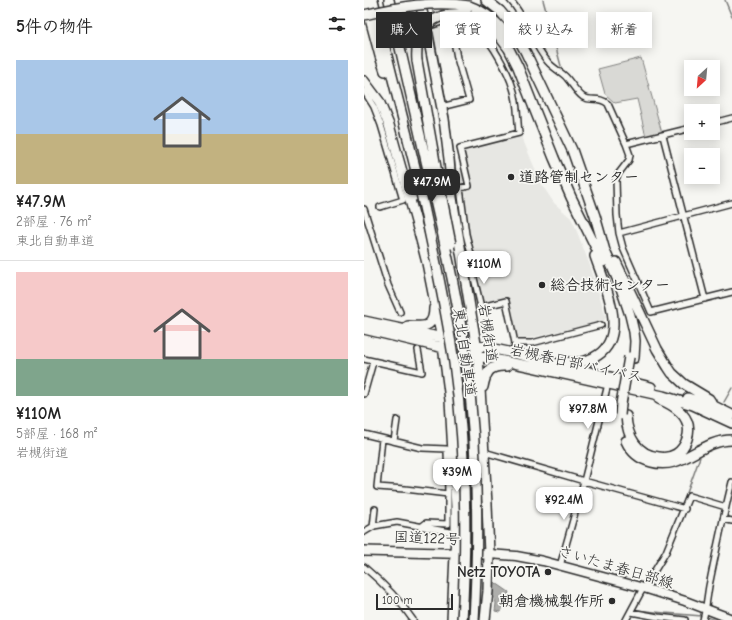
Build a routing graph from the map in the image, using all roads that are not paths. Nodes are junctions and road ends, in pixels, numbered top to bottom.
1 (365, 0) edge
2 (373, 0) edge
3 (389, 0) edge
4 (403, 0) edge
5 (419, 0) edge
6 (454, 0) edge
7 (486, 0) edge
8 (510, 0) edge
9 (470, 2) edge
10 (364, 9) edge
11 (422, 12) edge
12 (448, 12) edge
13 (364, 15) edge
14 (504, 16) edge
15 (504, 23) edge
16 (430, 48) edge
17 (455, 48) edge
18 (494, 48) edge
19 (523, 48) edge
20 (364, 81) edge
21 (364, 91) edge
22 (441, 107) junction
23 (536, 113) junction
24 (732, 118) edge
25 (720, 121) edge
26 (403, 122) junction
27 (684, 130) edge
28 (663, 136) junction
29 (626, 144) junction
30 (433, 174) junction
31 (456, 189) junction
32 (410, 199) junction
33 (732, 203) edge
34 (380, 207) dead end
35 (364, 209) edge
36 (684, 215) junction
37 (595, 216) junction
38 (584, 222) junction
39 (619, 233) junction
40 (427, 263) junction
41 (732, 292) edge
42 (705, 299) junction
43 (400, 312) dead end
44 (364, 321) edge
45 (374, 324) junction
46 (602, 325) dead end
47 (364, 329) edge
48 (442, 338) junction
49 (515, 343) junction
50 (427, 344) junction
51 (476, 345) junction
52 (444, 348) junction
53 (418, 350) dead end
54 (515, 353) junction
55 (478, 356) junction
56 (632, 358) junction
57 (364, 359) edge
58 (373, 362) junction
59 (446, 368) junction
60 (556, 372) junction
61 (610, 384) junction
62 (364, 394) edge
63 (481, 400) junction
64 (716, 407) junction
65 (623, 415) junction
66 (732, 415) edge
67 (397, 420) dead end
68 (732, 423) edge
69 (364, 434) edge
70 (382, 439) junction
71 (732, 440) edge
72 (394, 441) junction
73 (484, 452) junction
74 (584, 481) junction
75 (732, 482) edge
76 (448, 494) junction
77 (726, 507) junction
78 (685, 508) junction
79 (375, 509) dead end
80 (723, 520) junction
81 (732, 521) edge
82 (373, 527) junction
83 (421, 527) junction
84 (364, 532) edge
85 (456, 533) junction
86 (364, 551) edge
87 (455, 554) junction
88 (489, 554) junction
89 (560, 566) junction
90 (364, 567) edge
91 (644, 588) junction
92 (631, 612) junction
93 (704, 616) edge
94 (657, 619) edge
95 (732, 619) edge
96 (413, 620) edge
97 (452, 620) edge
98 (462, 620) edge
99 (474, 620) edge
100 (485, 620) edge
101 (626, 620) edge
102 (681, 620) edge
103 (685, 620) edge

1 - 26 highway
2 - 26 highway, 東北自動車道
3 - 30 highway, 東北自動車道
4 - 10 highway
5 - 11 highway, 岩槻街道
6 - 12 street
7 - 14 highway
8 - 29 street
9 - 13 highway, bridge
9 - 15 highway
9 - 23 highway
16 - 22 highway, 岩槻街道
17 - 22 street
18 - 31 street
19 - 37 highway
20 - 32 highway
21 - 34 street
22 - 31 highway, 岩槻街道
23 - 30 highway, bridge
23 - 38 highway
24 - 25 street
26 - 98 highway, 東北自動車道, bridge
27 - 28 street
28 - 29 street
28 - 36 street
29 - 39 street
30 - 99 highway, 東北自動車道, bridge
31 - 32 street
31 - 49 street
31 - 51 highway, 岩槻街道
32 - 40 highway
33 - 36 street
35 - 43 street
36 - 39 street
36 - 42 street
37 - 56 highway
37 - 64 highway
38 - 54 highway
38 - 56 highway
39 - 42 street
40 - 45 highway
40 - 48 highway
41 - 42 street
44 - 45 highway, 岩槻春日部バイパス
45 - 48 highway, 岩槻春日部バイパス
46 - 49 street
47 - 50 highway, 岩槻春日部バイパス
48 - 51 highway, 岩槻春日部バイパス
48 - 52 highway
49 - 54 street
50 - 52 highway, 岩槻春日部バイパス
50 - 59 highway
51 - 54 highway, 岩槻春日部バイパス
51 - 55 highway, 岩槻街道
52 - 55 highway, 岩槻春日部バイパス
52 - 59 highway
53 - 58 street
54 - 64 highway, 岩槻春日部バイパス
55 - 60 highway, 岩槻春日部バイパス
55 - 63 highway, 岩槻街道
56 - 65 highway, bridge
57 - 58 street
58 - 62 street
59 - 85 highway
60 - 61 highway, 岩槻春日部バイパス
60 - 63 highway
61 - 65 highway
61 - 68 highway, 岩槻春日部バイパス
61 - 74 street
63 - 73 highway, 岩槻街道
64 - 66 highway, 岩槻春日部バイパス
65 - 71 highway
67 - 72 street
69 - 70 street
70 - 72 street
70 - 76 street
72 - 76 street
73 - 74 street
73 - 88 highway, 岩槻街道
74 - 78 street
74 - 89 street
75 - 77 street
76 - 83 street
77 - 78 street
77 - 80 street
78 - 91 street
79 - 82 street
80 - 81 street
80 - 93 street
82 - 83 street
82 - 84 street
83 - 85 street
85 - 87 highway
86 - 87 highway, 国道122号
87 - 88 highway, 国道122号
87 - 97 highway
88 - 89 main road, さいたま春日部線
88 - 100 highway, 岩槻街道
89 - 91 main road, さいたま春日部線
90 - 96 street
91 - 92 street
91 - 93 main road, さいたま春日部線
92 - 94 street
92 - 101 street
93 - 95 main road, さいたま春日部線
94 - 102 street
102 - 103 street

